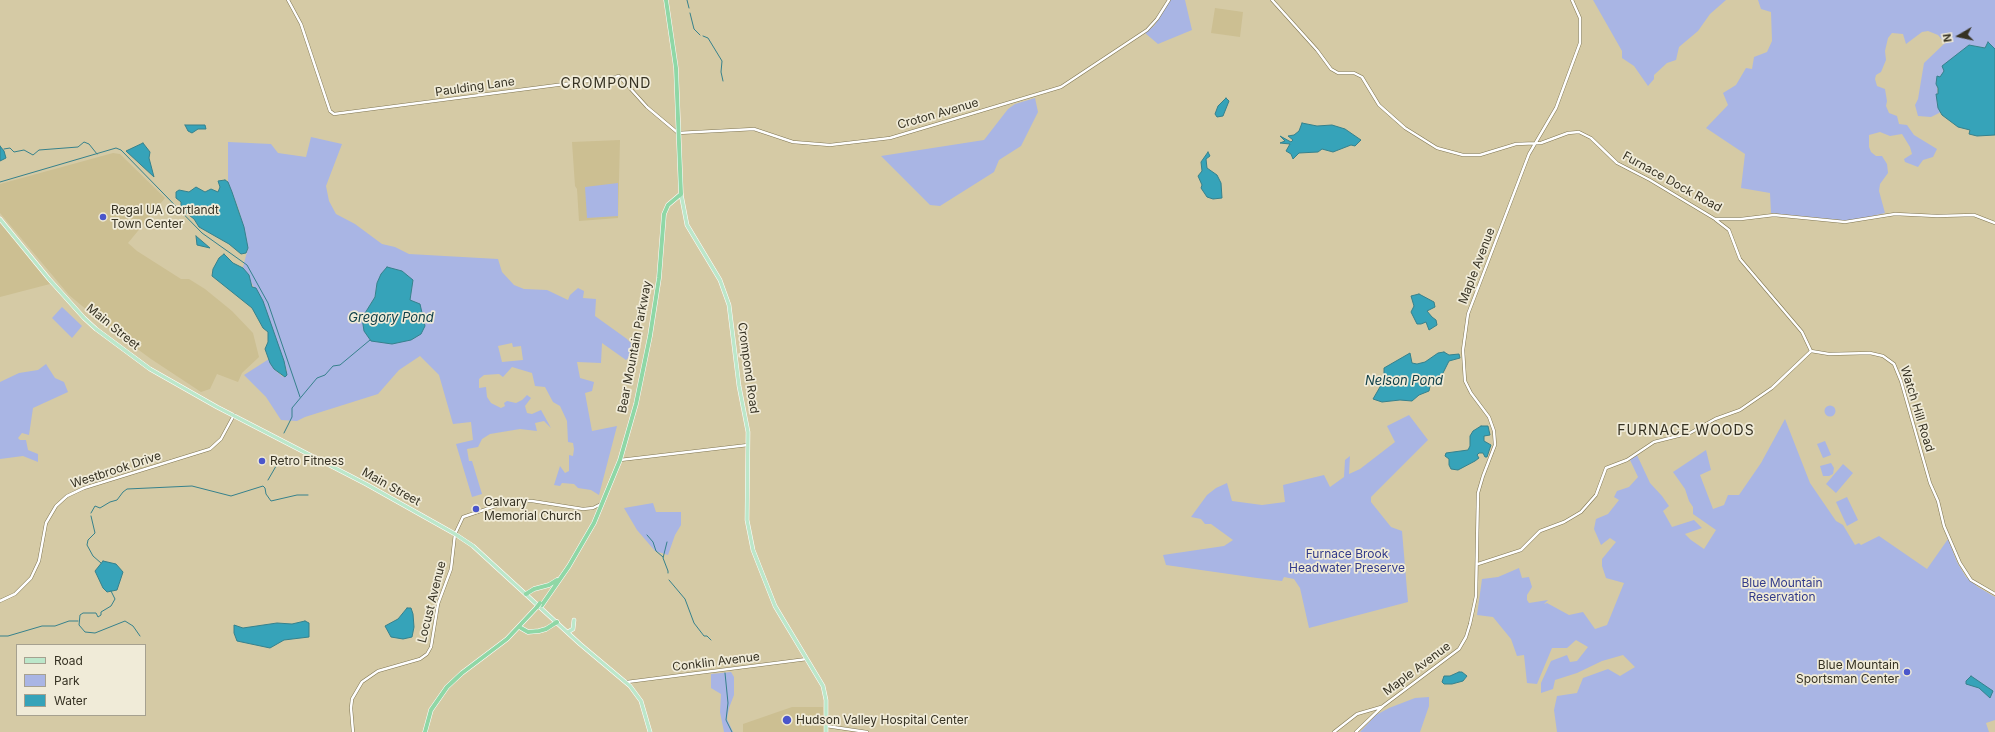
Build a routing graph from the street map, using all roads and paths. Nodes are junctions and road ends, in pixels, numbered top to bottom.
1 (288, 0) edge
2 (666, 0) edge
3 (1169, 0) edge
4 (1272, 0) edge
5 (1572, 0) edge
6 (678, 133) junction
7 (1535, 142) junction
8 (681, 194) junction
9 (0, 219) edge
10 (1715, 219) junction
11 (1995, 223) edge
12 (1811, 351) junction
13 (234, 415) junction
14 (748, 445) junction
15 (620, 460) junction
16 (603, 504) junction
17 (593, 508) junction
18 (598, 511) junction
19 (455, 534) junction
20 (1478, 564) junction
21 (557, 580) junction
22 (542, 587) junction
23 (549, 591) junction
24 (526, 594) junction
25 (1995, 594) edge
26 (0, 601) edge
27 (541, 604) junction
28 (537, 608) junction
29 (574, 620) dead end
30 (557, 622) junction
31 (521, 628) junction
32 (568, 632) junction
33 (807, 659) junction
34 (627, 682) junction
35 (1383, 706) junction
36 (826, 726) junction
37 (354, 732) edge
38 (427, 732) edge
39 (650, 732) edge
40 (826, 732) edge
41 (867, 732) edge
42 (1334, 732) edge
43 (1356, 732) edge

1 - 6 street, Paulding Lane
2 - 6 highway, Crompond Road
3 - 6 street, Croton Avenue
4 - 7 street, Furnace Dock Road
5 - 7 street, Maple Avenue
6 - 8 highway, Crompond Road
7 - 10 street, Furnace Dock Road
7 - 20 street, Maple Avenue
8 - 14 main road, Crompond Road
8 - 15 highway, Bear Mountain Parkway
9 - 13 main road, Main Street
10 - 11 street, Furnace Dock Road
10 - 12 street
12 - 20 street
12 - 25 street, Watch Hill Road
13 - 19 main road, Main Street
13 - 26 street, Westbrook Drive
14 - 15 street
14 - 33 main road, Crompond Road
15 - 16 highway, Bear Mountain Parkway
16 - 17 street
16 - 18 highway, Bear Mountain Parkway
16 - 27 highway, Bear Mountain Parkway
17 - 18 street
17 - 19 street, Locust Avenue
18 - 21 highway, Bear Mountain Parkway
19 - 24 main road, Main Street
19 - 37 street, Locust Avenue
20 - 35 street, Maple Avenue
21 - 22 highway
21 - 23 highway, Bear Mountain Parkway
22 - 23 highway
22 - 24 highway
23 - 27 highway, Bear Mountain Parkway
24 - 30 main road, Main Street
27 - 28 highway, Bear Mountain Parkway, bridge
28 - 31 highway, Bear Mountain Parkway
28 - 38 highway, Bear Mountain Parkway
29 - 32 main road
30 - 31 highway
30 - 32 main road, Main Street
31 - 38 highway, Bear Mountain Parkway
32 - 34 main road, Main Street
33 - 34 street, Conklin Avenue
33 - 36 main road, Crompond Road
34 - 39 main road, Main Street
35 - 42 street
35 - 43 street, Maple Avenue
36 - 40 main road, Crompond Road
36 - 41 street

